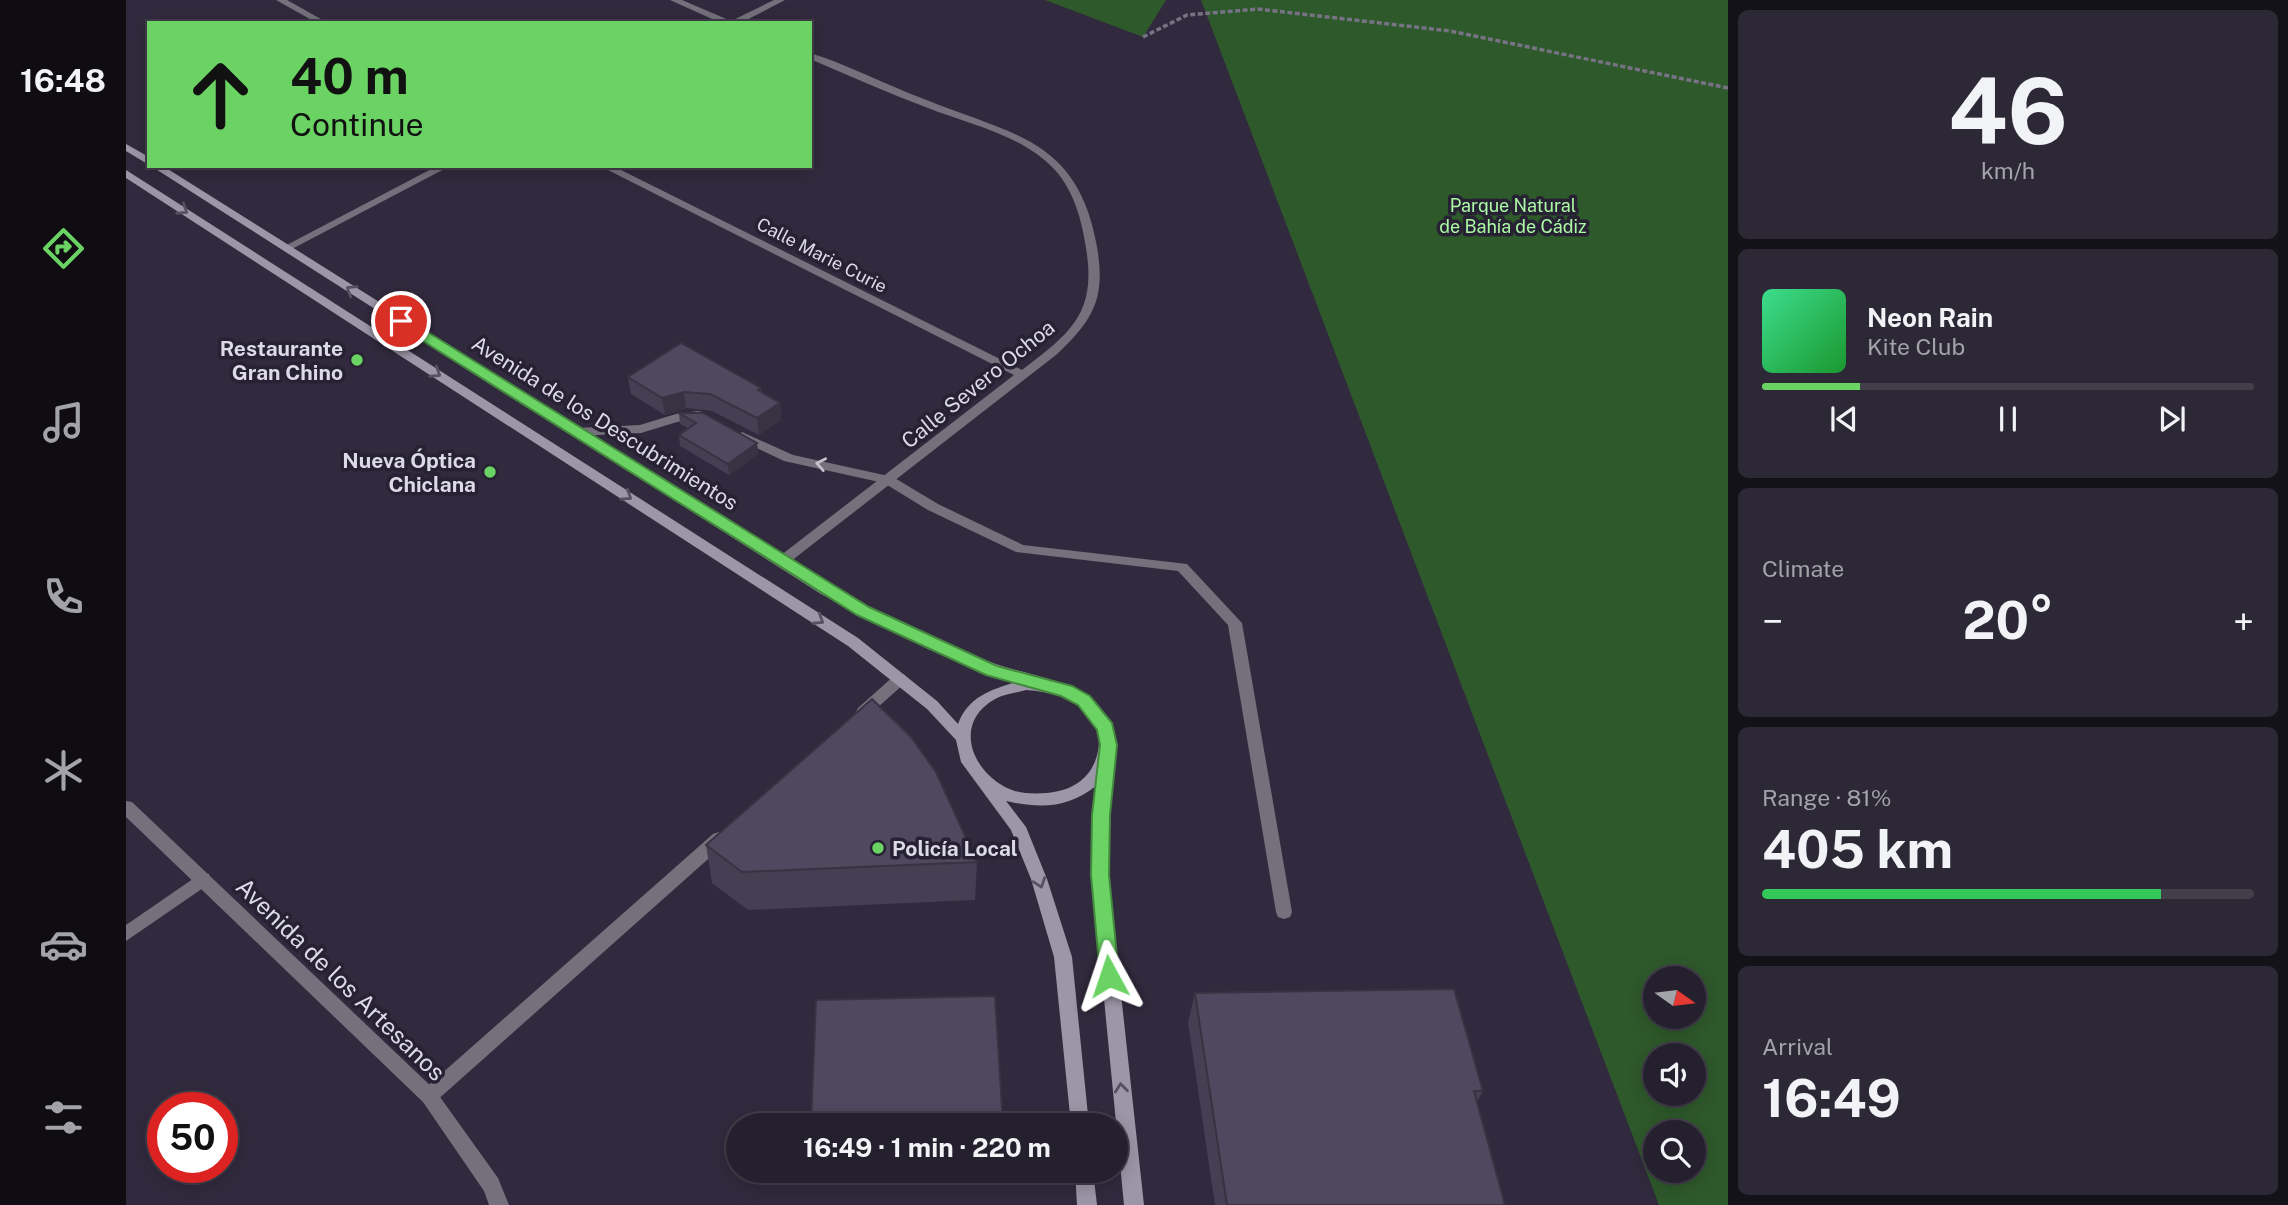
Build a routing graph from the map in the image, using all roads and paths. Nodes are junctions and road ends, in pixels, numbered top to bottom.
1 (280, 0) edge
2 (674, 0) edge
3 (780, 0) edge
4 (320, 21) edge
5 (726, 21) edge
6 (735, 21) edge
7 (1143, 37) dead end
8 (812, 57) edge
9 (1728, 88) edge
10 (126, 147) edge
11 (147, 161) edge
12 (159, 168) edge
13 (441, 168) edge
14 (609, 168) edge
15 (126, 173) edge
16 (286, 248) junction
17 (1023, 375) junction
18 (708, 417) edge
19 (727, 428) edge
20 (576, 432) junction
21 (888, 480) junction
22 (781, 562) junction
23 (900, 679) junction
24 (1047, 685) junction
25 (848, 725) edge
26 (960, 736) junction
27 (1106, 761) junction
28 (982, 782) junction
29 (126, 807) edge
30 (733, 827) edge
31 (203, 879) junction
32 (1283, 912) dead end
33 (126, 934) edge
34 (429, 1096) junction
35 (1079, 1113) edge
36 (1085, 1183) edge
37 (499, 1205) edge
38 (1087, 1205) edge
39 (1134, 1205) edge

1 - 4 street
2 - 5 street
3 - 6 street
7 - 9 path
8 - 17 street, Calle Severo Ochoa
10 - 11 main road
12 - 16 main road, Avenida de los Descubrimientos
13 - 16 street
14 - 17 street, Calle Marie Curie
15 -> 23 main road
20 -> 16 main road, Avenida de los Descubrimientos
17 - 21 street, Calle Severo Ochoa
18 - 20 street
21 -> 19 street
20 - 22 main road, Avenida de los Descubrimientos
21 - 22 street, Calle Severo Ochoa
21 - 32 street
22 - 24 main road, Avenida de los Descubrimientos
23 - 25 street
23 - 26 main road
24 - 26 main road
24 - 27 main road
26 - 28 main road
27 - 28 main road
39 -> 27 main road
28 -> 35 main road
29 - 31 street, Avenida de los Artesanos
30 - 34 street
31 - 33 street
31 - 34 street, Avenida de los Artesanos
34 - 37 street, Avenida de los Artesanos
36 - 38 main road

